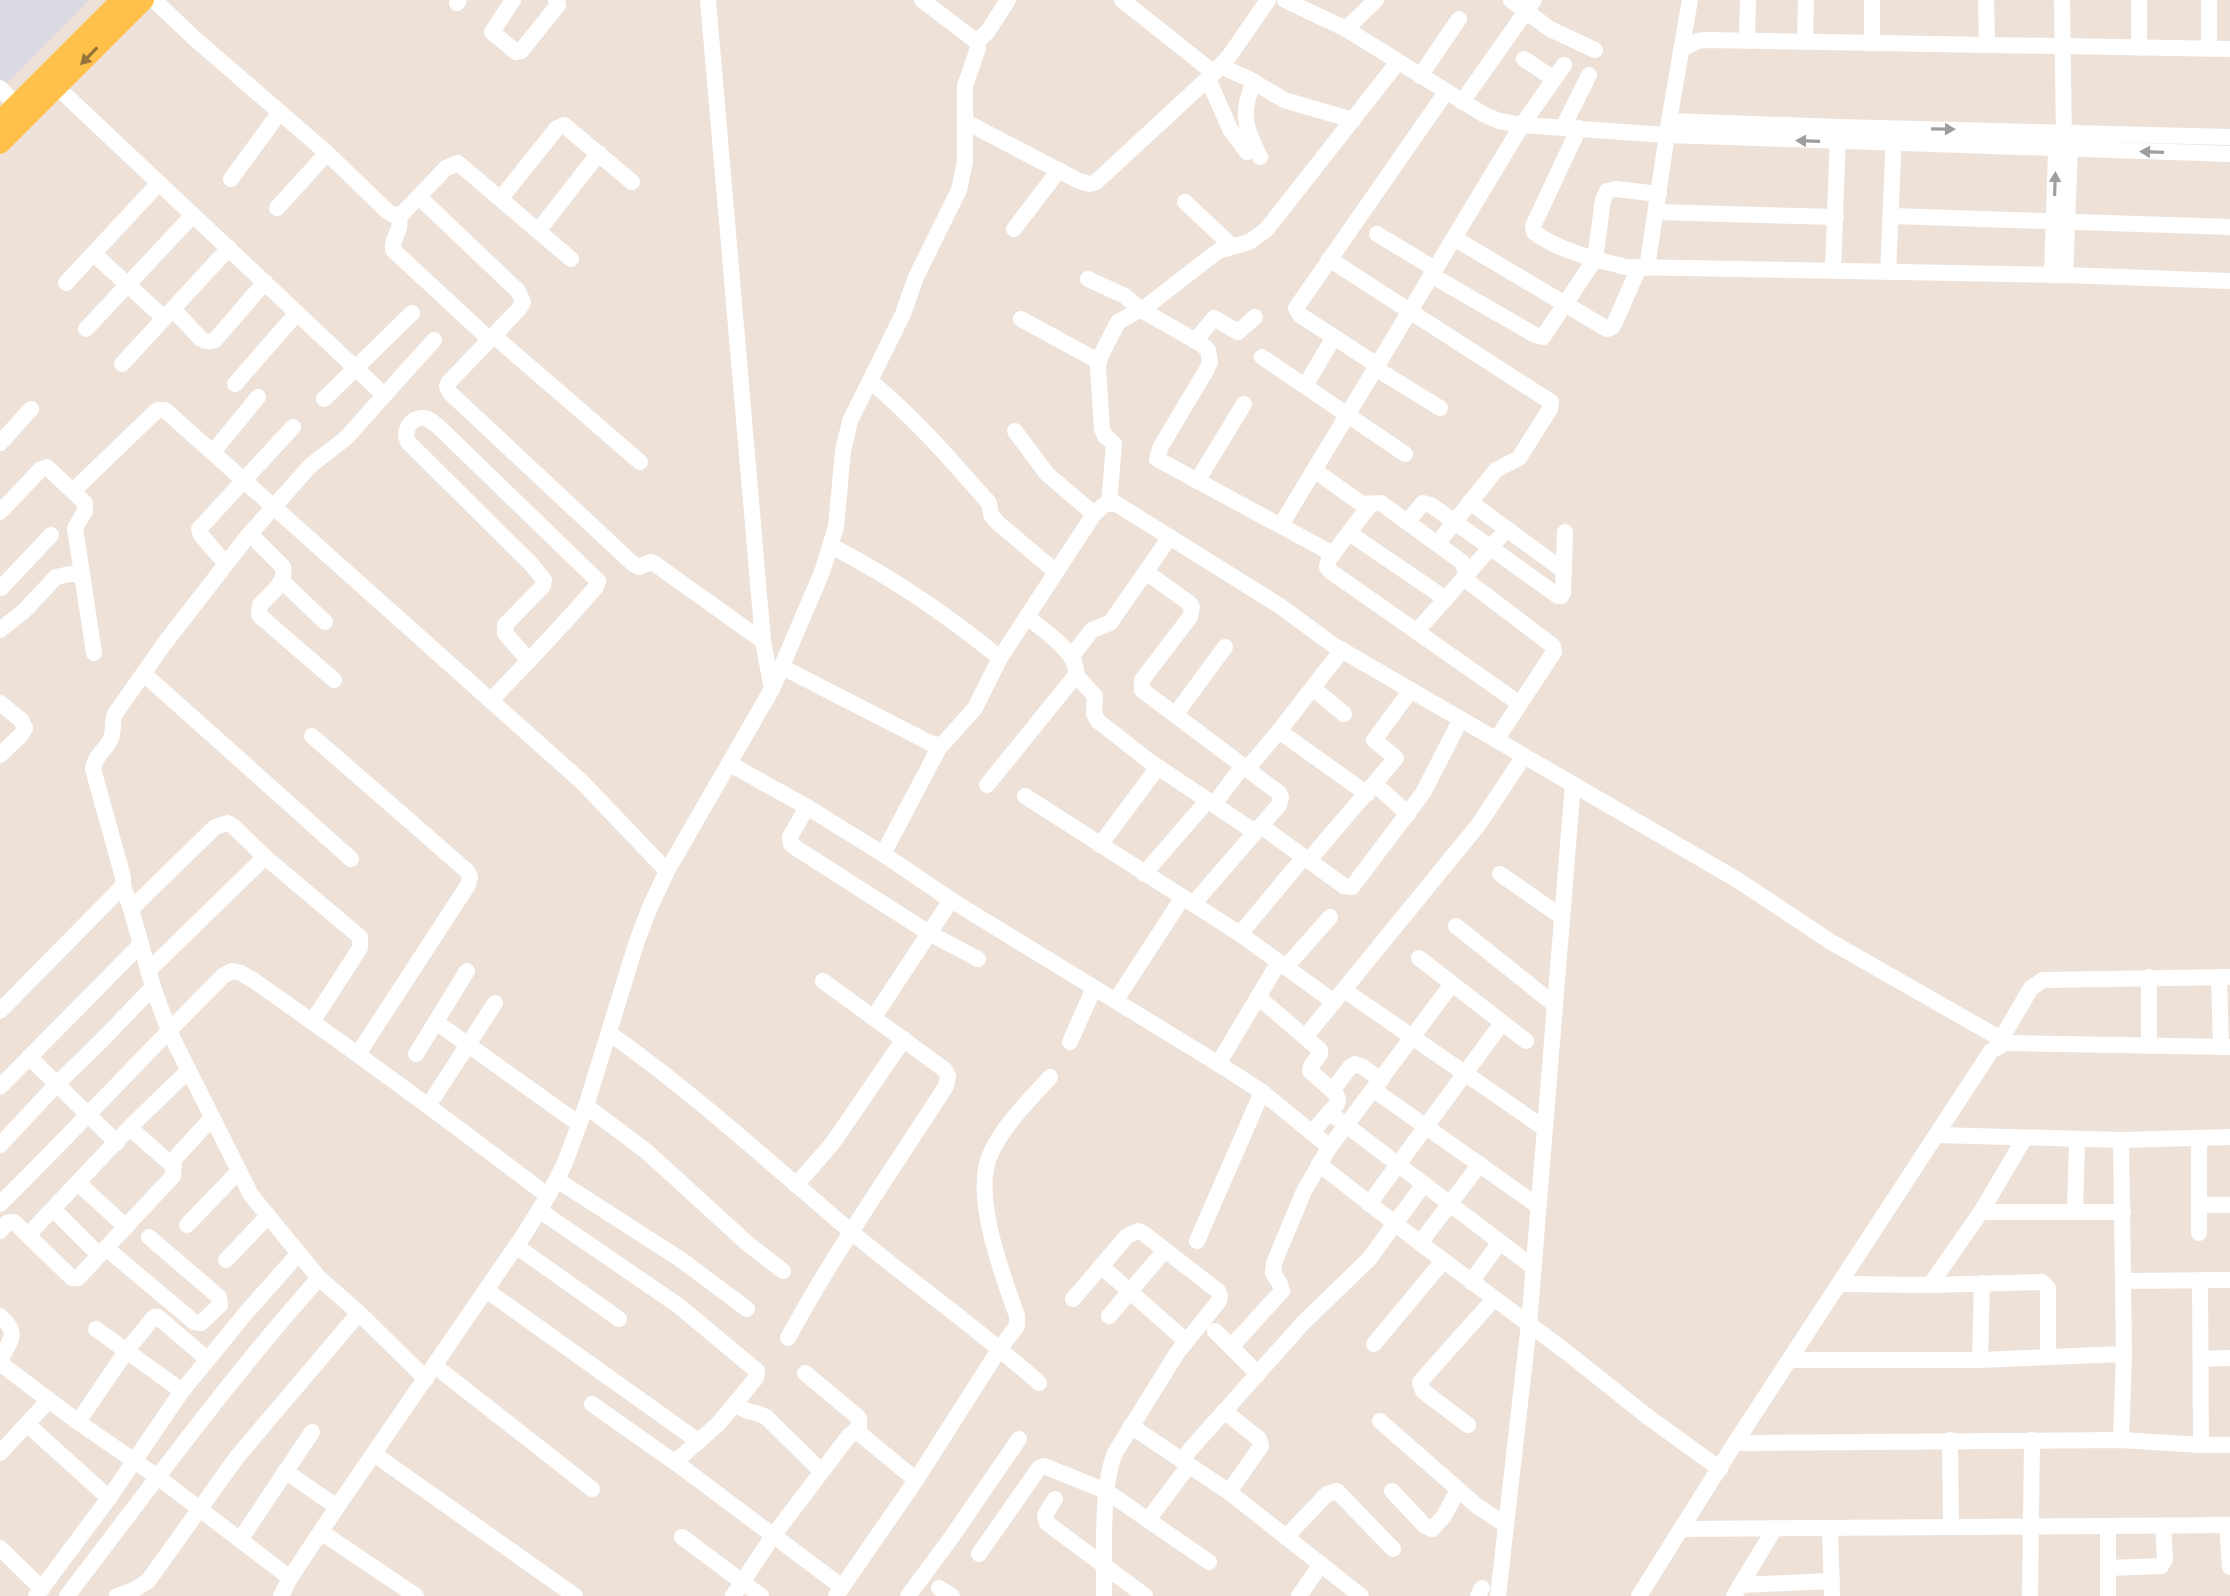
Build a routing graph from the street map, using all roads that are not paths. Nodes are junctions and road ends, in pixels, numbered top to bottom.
1 (121, 0) edge
2 (144, 0) edge
3 (154, 0) edge
4 (513, 0) edge
5 (556, 0) edge
6 (708, 0) edge
7 (922, 0) edge
8 (1008, 0) edge
9 (1122, 0) edge
10 (1268, 0) edge
11 (1285, 0) edge
12 (1376, 0) edge
13 (1511, 0) edge
14 (1690, 0) edge
15 (1748, 0) edge
16 (1806, 0) edge
17 (1872, 0) edge
18 (1986, 0) edge
19 (2062, 0) edge
20 (2139, 0) edge
21 (2209, 0) edge
22 (1530, 6) edge
23 (1459, 19) dead end
24 (1346, 29) junction
25 (1747, 41) junction
26 (977, 42) junction
27 (1805, 42) junction
28 (1872, 43) junction
29 (1987, 45) junction
30 (2062, 46) junction
31 (2139, 48) junction
32 (1681, 49) junction
33 (2209, 49) junction
34 (2230, 49) edge
35 (1595, 50) dead end
36 (1524, 59) dead end
37 (1398, 62) junction
38 (1214, 73) junction
39 (1589, 75) dead end
40 (1420, 76) junction
41 (1247, 78) junction
42 (0, 88) edge
43 (58, 88) junction
44 (1446, 92) junction
45 (1462, 102) junction
46 (16, 105) junction
47 (280, 112) junction
48 (1353, 120) junction
49 (0, 121) edge
50 (966, 122) junction
51 (1522, 125) junction
52 (1571, 128) junction
53 (1668, 128) junction
54 (1838, 134) junction
55 (1894, 136) junction
56 (2230, 137) edge
57 (2123, 142) junction
58 (0, 144) edge
59 (2063, 145) junction
60 (327, 153) junction
61 (599, 153) junction
62 (2230, 154) edge
63 (1059, 170) junction
64 (231, 179) dead end
65 (632, 182) dead end
66 (159, 183) junction
67 (1659, 194) junction
68 (419, 197) junction
69 (501, 198) junction
70 (1185, 202) dead end
71 (277, 208) dead end
72 (1656, 212) junction
73 (193, 215) junction
74 (399, 216) junction
75 (1891, 216) junction
76 (1836, 217) junction
77 (2060, 220) junction
78 (2230, 227) edge
79 (1014, 229) dead end
80 (538, 231) junction
81 (1377, 234) dead end
82 (1454, 238) junction
83 (1232, 246) junction
84 (229, 248) junction
85 (94, 254) junction
86 (571, 259) dead end
87 (1329, 259) junction
88 (1595, 259) junction
89 (1643, 268) junction
90 (1833, 270) junction
91 (1433, 272) junction
92 (1888, 272) junction
93 (2059, 275) junction
94 (1088, 279) dead end
95 (2230, 281) edge
96 (265, 282) junction
97 (66, 283) dead end
98 (127, 284) junction
99 (1566, 305) junction
100 (1140, 309) junction
101 (1410, 310) junction
102 (168, 313) junction
103 (297, 313) junction
104 (412, 313) dead end
105 (1255, 317) dead end
106 (1021, 319) dead end
107 (86, 329) dead end
108 (491, 337) junction
109 (1334, 337) junction
110 (434, 340) dead end
111 (1195, 341) junction
112 (1262, 357) dead end
113 (1098, 361) junction
114 (122, 364) dead end
115 (1376, 367) junction
116 (356, 369) junction
117 (870, 381) junction
118 (235, 384) dead end
119 (1305, 386) junction
120 (384, 395) junction
121 (258, 397) dead end
122 (324, 399) dead end
123 (1244, 404) dead end
124 (1440, 408) dead end
125 (31, 409) dead end
126 (1348, 414) junction
127 (293, 427) dead end
128 (1015, 431) dead end
129 (0, 443) edge
130 (213, 452) junction
131 (1405, 454) dead end
132 (640, 462) dead end
133 (1314, 470) junction
134 (244, 479) junction
135 (1197, 481) junction
136 (73, 491) junction
137 (1470, 502) junction
138 (1109, 503) junction
139 (1370, 505) junction
140 (275, 506) junction
141 (0, 512) edge
142 (1094, 514) junction
143 (1407, 522) junction
144 (1454, 522) junction
145 (1281, 525) junction
146 (1507, 529) junction
147 (1565, 532) dead end
148 (1349, 533) junction
149 (250, 534) junction
150 (51, 535) dead end
151 (1170, 537) junction
152 (1437, 544) junction
153 (831, 546) junction
154 (1490, 548) junction
155 (1333, 554) junction
156 (226, 564) junction
157 (1564, 571) junction
158 (1056, 572) junction
159 (1146, 572) junction
160 (81, 574) junction
161 (1467, 575) junction
162 (282, 581) junction
163 (0, 588) edge
164 (0, 598) edge
165 (1446, 599) junction
166 (1027, 617) junction
167 (325, 622) dead end
168 (0, 630) edge
169 (1417, 631) junction
170 (763, 641) junction
171 (1225, 647) dead end
172 (1342, 650) junction
173 (94, 653) dead end
174 (1071, 657) junction
175 (1000, 658) junction
176 (529, 661) junction
177 (782, 667) junction
178 (144, 674) junction
179 (1076, 675) junction
180 (334, 680) dead end
181 (1313, 688) junction
182 (772, 689) junction
183 (1411, 690) junction
184 (491, 700) junction
185 (0, 703) edge
186 (1520, 704) junction
187 (1344, 714) dead end
188 (1175, 715) junction
189 (1461, 719) junction
190 (1279, 731) junction
191 (312, 736) dead end
192 (1496, 740) junction
193 (940, 746) junction
194 (0, 755) edge
195 (1524, 756) junction
196 (730, 764) junction
197 (1158, 767) junction
198 (1245, 768) junction
199 (1573, 784) junction
200 (987, 785) dead end
201 (1371, 789) junction
202 (1025, 796) dead end
203 (1211, 802) junction
204 (807, 807) junction
205 (1408, 814) junction
206 (1258, 829) junction
207 (1100, 845) junction
208 (883, 854) junction
209 (265, 857) junction
210 (351, 859) dead end
211 (1306, 859) junction
212 (667, 871) junction
213 (1144, 874) junction
214 (1500, 874) dead end
215 (123, 886) junction
216 (951, 900) junction
217 (1188, 900) junction
218 (131, 909) junction
219 (1330, 917) dead end
220 (1562, 917) junction
221 (1456, 926) dead end
222 (929, 933) junction
223 (1240, 934) junction
224 (141, 944) junction
225 (1419, 958) dead end
226 (978, 959) dead end
227 (1282, 964) junction
228 (149, 970) junction
229 (467, 971) dead end
230 (2149, 977) junction
231 (2224, 977) edge
232 (823, 981) dead end
233 (1452, 984) junction
234 (153, 987) junction
235 (1094, 988) junction
236 (1339, 996) junction
237 (1258, 997) junction
238 (1116, 1000) junction
239 (495, 1003) dead end
240 (1555, 1005) junction
241 (0, 1011) edge
242 (874, 1017) junction
243 (312, 1022) junction
244 (436, 1022) junction
245 (1502, 1023) junction
246 (169, 1031) junction
247 (609, 1033) junction
248 (1306, 1036) junction
249 (1412, 1037) junction
250 (904, 1039) junction
251 (1526, 1041) dead end
252 (1070, 1042) dead end
253 (1999, 1042) junction
254 (468, 1045) junction
255 (2149, 1046) junction
256 (2226, 1047) edge
257 (358, 1054) junction
258 (416, 1054) dead end
259 (29, 1057) junction
260 (1218, 1064) junction
261 (188, 1071) junction
262 (1464, 1074) junction
263 (1050, 1077) dead end
264 (57, 1084) junction
265 (1378, 1085) junction
266 (0, 1087) edge
267 (1332, 1091) junction
268 (1262, 1092) junction
269 (434, 1097) dead end
270 (586, 1106) junction
271 (1329, 1112) junction
272 (89, 1115) junction
273 (212, 1118) junction
274 (579, 1124) junction
275 (1348, 1126) junction
276 (1426, 1127) junction
277 (130, 1128) junction
278 (1544, 1128) junction
279 (1312, 1132) junction
280 (1937, 1135) junction
281 (2230, 1137) edge
282 (2199, 1138) junction
283 (2024, 1139) junction
284 (2077, 1139) junction
285 (2121, 1140) junction
286 (117, 1143) junction
287 (0, 1145) edge
288 (1329, 1148) junction
289 (1398, 1163) junction
290 (1319, 1164) junction
291 (1480, 1164) junction
292 (173, 1166) junction
293 (239, 1171) junction
294 (557, 1180) junction
295 (78, 1183) junction
296 (1424, 1184) junction
297 (796, 1185) junction
298 (543, 1203) junction
299 (1450, 1203) junction
300 (0, 1204) edge
301 (1369, 1204) junction
302 (2199, 1205) junction
303 (2230, 1205) edge
304 (1538, 1206) junction
305 (53, 1209) junction
306 (1981, 1212) junction
307 (2075, 1212) junction
308 (2123, 1212) junction
309 (268, 1216) junction
310 (3, 1222) edge
311 (187, 1225) dead end
312 (1396, 1225) junction
313 (126, 1227) junction
314 (852, 1232) junction
315 (2199, 1233) dead end
316 (28, 1235) junction
317 (149, 1237) dead end
318 (1197, 1241) dead end
319 (1500, 1242) junction
320 (1420, 1243) junction
321 (516, 1246) junction
322 (1165, 1250) junction
323 (102, 1252) junction
324 (299, 1253) junction
325 (226, 1260) dead end
326 (1443, 1261) junction
327 (1101, 1266) junction
328 (1533, 1267) junction
329 (783, 1271) dead end
330 (319, 1278) junction
331 (2200, 1280) junction
332 (2230, 1280) edge
333 (2124, 1281) junction
334 (1471, 1282) junction
335 (1982, 1283) junction
336 (1841, 1284) junction
337 (1930, 1285) junction
338 (486, 1290) junction
339 (1130, 1291) junction
340 (1073, 1299) dead end
341 (1494, 1299) junction
342 (747, 1309) dead end
343 (359, 1313) junction
344 (0, 1316) edge
345 (1109, 1316) dead end
346 (619, 1319) dead end
347 (1529, 1324) junction
348 (96, 1329) dead end
349 (1215, 1331) dead end
350 (788, 1338) dead end
351 (1186, 1341) junction
352 (1374, 1344) dead end
353 (1231, 1347) junction
354 (1000, 1348) junction
355 (127, 1350) junction
356 (2124, 1354) junction
357 (2048, 1357) junction
358 (2230, 1358) edge
359 (207, 1359) junction
360 (2201, 1359) junction
361 (1791, 1360) junction
362 (1980, 1360) junction
363 (430, 1373) junction
364 (805, 1373) dead end
365 (1258, 1374) junction
366 (1039, 1383) dead end
367 (182, 1391) junction
368 (48, 1401) junction
369 (592, 1404) dead end
370 (735, 1404) junction
371 (1224, 1411) junction
372 (1380, 1421) dead end
373 (78, 1422) junction
374 (27, 1424) junction
375 (1468, 1425) dead end
376 (1131, 1426) junction
377 (858, 1428) junction
378 (312, 1432) dead end
379 (1019, 1439) dead end
380 (1950, 1440) junction
381 (2032, 1440) junction
382 (2121, 1440) junction
383 (698, 1441) junction
384 (3, 1443) edge
385 (1735, 1443) junction
386 (2201, 1445) junction
387 (2230, 1445) edge
388 (374, 1454) junction
389 (134, 1461) junction
390 (675, 1462) junction
391 (1185, 1462) junction
392 (1720, 1469) junction
393 (285, 1471) junction
394 (821, 1471) junction
395 (159, 1478) junction
396 (916, 1480) junction
397 (592, 1489) dead end
398 (1458, 1490) junction
399 (1106, 1491) junction
400 (1392, 1491) dead end
401 (1229, 1492) junction
402 (109, 1498) junction
403 (1055, 1499) dead end
404 (337, 1507) junction
405 (199, 1509) junction
406 (1148, 1520) junction
407 (1506, 1525) junction
408 (2108, 1526) junction
409 (2163, 1526) junction
410 (2228, 1526) edge
411 (1951, 1527) junction
412 (1775, 1528) junction
413 (1830, 1528) junction
414 (2031, 1528) junction
415 (1681, 1529) junction
416 (321, 1532) junction
417 (773, 1536) junction
418 (682, 1537) dead end
419 (1286, 1537) junction
420 (240, 1540) junction
421 (0, 1548) edge
422 (1393, 1549) dead end
423 (979, 1554) dead end
424 (1209, 1562) dead end
425 (1321, 1564) junction
426 (1105, 1565) junction
427 (2230, 1567) edge
428 (2108, 1568) junction
429 (290, 1578) junction
430 (1832, 1588) edge
431 (737, 1589) edge
432 (1770, 1590) edge
433 (1738, 1591) edge
434 (39, 1592) edge
435 (839, 1592) edge
436 (1486, 1593) edge
437 (410, 1595) edge
438 (67, 1596) edge
439 (117, 1596) edge
440 (281, 1596) edge
441 (575, 1596) edge
442 (761, 1596) edge
443 (908, 1596) edge
444 (1104, 1596) edge
445 (1145, 1596) edge
446 (1299, 1596) edge
447 (1361, 1596) edge
448 (1639, 1596) edge
449 (2030, 1596) edge
450 (2108, 1596) edge

1 - 46 main road
2 -> 43 main road
3 - 47 street
4 - 5 street
6 - 170 street
7 - 26 street
8 - 26 street
9 - 38 street
10 - 38 street
11 - 24 street
12 - 24 street
13 - 22 street
14 - 32 street
15 - 25 street
16 - 27 street
17 - 28 street
18 - 29 street
19 - 30 street
20 - 31 street
21 - 33 street
22 - 35 street
22 - 45 street
23 - 40 street
24 - 37 street
25 - 27 street
25 - 32 street
26 - 50 street
27 - 28 street
28 - 29 street
29 - 30 street
30 - 31 street
30 - 59 street
31 - 33 street
32 - 53 street
33 - 34 street
36 - 51 street
37 - 40 street
37 - 48 street
38 - 41 street
38 - 41 street
38 - 63 street
39 - 52 street
40 - 44 street
41 - 48 street
42 - 46 street
43 - 58 main road
43 - 66 street
44 - 45 street
44 - 87 street
45 - 51 street
46 - 49 main road
47 - 60 street
47 - 64 street
48 - 83 street
50 - 63 street
50 - 117 street
51 - 52 street
51 - 82 street
52 - 53 street
52 - 88 street
53 - 54 street
53 - 67 street
54 - 55 street
54 - 76 street
55 - 59 street
55 - 75 street
56 - 57 street
57 - 59 street
62 -> 57 street
59 - 77 street
60 - 71 street
60 - 74 street
61 - 65 street
61 - 69 street
61 - 80 street
63 - 79 street
66 - 73 street
66 - 85 street
67 - 72 street
67 - 88 street
68 - 69 street
68 - 74 street
68 - 108 street
69 - 80 street
70 - 83 street
72 - 76 street
72 - 89 street
73 - 84 street
73 - 98 street
74 - 108 street
75 - 77 street
75 - 92 street
76 - 90 street
77 - 78 street
77 - 93 street
80 - 86 street
81 - 91 street
82 - 91 street
82 - 99 street
83 - 100 street
84 - 96 street
84 - 102 street
85 - 97 street
85 - 98 street
87 - 101 street
87 - 109 street
88 - 89 street
88 - 99 street
89 - 90 street
89 - 99 street
90 - 92 street
91 - 99 street
91 - 101 street
92 - 93 street
93 - 95 street
94 - 100 street
96 - 102 street
96 - 103 street
98 - 102 street
98 - 107 street
100 - 111 street
100 - 113 street
101 - 115 street
101 - 137 street
102 - 114 street
103 - 116 street
103 - 118 street
104 - 116 street
105 - 111 street
106 - 113 street
108 - 132 street
108 - 170 street
109 - 115 street
109 - 119 street
110 - 120 street
111 - 135 street
112 - 119 street
113 - 138 street
115 - 124 street
115 - 126 street
116 - 120 street
116 - 122 street
117 - 153 street
117 - 158 street
119 - 126 street
120 - 140 street
121 - 130 street
123 - 135 street
125 - 129 street
126 - 131 street
126 - 133 street
127 - 134 street
128 - 142 street
130 - 134 street
130 - 136 street
133 - 139 street
133 - 145 street
134 - 140 street
134 - 156 street
135 - 145 street
136 - 141 street
136 - 160 street
137 - 144 street
137 - 146 street
138 - 142 street
138 - 151 street
139 - 143 street
139 - 148 street
140 - 149 street
140 - 184 street
142 - 158 street
143 - 144 street
143 - 152 street
144 - 152 street
144 - 154 street
145 - 155 street
146 - 154 street
146 - 157 street
147 - 157 street
148 - 155 street
148 - 165 street
149 - 156 street
149 - 162 street
150 - 163 street
151 - 159 street
151 - 172 street
152 - 161 street
153 - 175 street
153 - 177 street
154 - 157 street
154 - 161 street
155 - 169 street
156 - 178 street
158 - 166 street
159 - 174 street
159 - 188 street
160 - 168 street
160 - 173 street
161 - 165 street
161 - 186 street
162 - 167 street
162 - 180 street
163 - 164 street
165 - 169 street
166 - 174 street
166 - 175 street
169 - 186 street
170 - 182 street
171 - 188 street
172 - 181 street
172 - 183 street
174 - 179 street
175 - 193 street
176 - 176 street
176 - 184 street
177 - 182 street
177 - 193 street
178 - 210 street
178 - 215 street
179 - 197 street
179 - 200 street
181 - 187 street
181 - 190 street
182 - 196 street
183 - 189 street
183 - 201 street
184 - 212 street
185 - 194 street
186 - 192 street
188 - 198 street
189 - 192 street
189 - 205 street
190 - 198 street
190 - 201 street
191 - 257 street
192 - 195 street
193 - 208 street
195 - 199 street
195 - 236 street
196 - 204 street
196 - 212 street
197 - 203 street
197 - 207 street
198 - 203 street
198 - 206 street
199 - 220 street
199 - 253 street
201 - 205 street
201 - 211 street
202 - 207 street
203 - 206 street
203 - 213 street
204 - 208 street
204 - 222 street
205 - 211 street
206 - 211 street
206 - 217 street
207 - 213 street
208 - 216 street
209 - 218 street
209 - 228 street
209 - 243 street
211 - 223 street
212 - 247 street
213 - 217 street
214 - 220 street
215 - 218 street
215 - 241 street
216 - 222 street
216 - 235 street
217 - 223 street
217 - 238 street
218 - 224 street
219 - 227 street
220 - 240 street
221 - 240 street
222 - 226 street
222 - 242 street
223 - 227 street
224 - 228 street
224 - 259 street
225 - 233 street
227 - 236 street
227 - 237 street
228 - 234 street
229 - 244 street
230 - 231 street
230 - 253 street
230 - 255 street
231 - 256 street
232 - 242 street
233 - 245 street
233 - 249 street
234 - 246 street
234 - 264 street
235 - 238 street
235 - 252 street
236 - 248 street
236 - 249 street
237 - 248 street
237 - 260 street
238 - 260 street
239 - 254 street
240 - 278 street
242 - 250 street
243 - 246 street
243 - 257 street
244 - 254 street
244 - 258 street
245 - 251 street
245 - 262 street
246 - 261 street
246 - 272 street
247 - 270 street
247 - 297 street
248 - 267 street
249 - 262 street
249 - 265 street
250 - 297 street
250 - 314 street
253 - 255 street
253 - 280 street
254 - 269 street
254 - 274 street
255 - 256 street
257 - 298 street
259 - 264 street
259 - 266 street
260 - 268 street
261 - 273 street
261 - 277 street
262 - 276 street
262 - 278 street
263 - 354 street
264 - 272 street
264 - 287 street
265 - 267 street
265 - 275 street
265 - 276 street
267 - 271 street
268 - 279 street
268 - 318 street
270 - 274 street
270 - 329 street
271 - 275 street
271 - 279 street
272 - 286 street
272 - 300 street
273 - 292 street
273 - 293 street
274 - 294 street
275 - 288 street
275 - 289 street
276 - 289 street
276 - 291 street
277 - 286 street
277 - 292 street
278 - 304 street
279 - 288 street
280 - 283 street
280 - 336 street
281 - 282 street
282 - 285 street
282 - 302 street
283 - 284 street
283 - 306 street
284 - 285 street
284 - 307 street
285 - 308 street
286 - 295 street
288 - 290 street
289 - 296 street
289 - 301 street
290 - 301 street
290 - 353 street
291 - 299 street
291 - 304 street
292 - 313 street
293 - 309 street
293 - 311 street
294 - 298 street
294 - 342 street
295 - 305 street
295 - 313 street
296 - 299 street
296 - 312 street
297 - 314 street
298 - 321 street
298 - 370 street
299 - 319 street
299 - 320 street
301 - 312 street
302 - 303 street
302 - 315 street
304 - 328 street
305 - 316 street
305 - 323 street
306 - 307 street
306 - 337 street
307 - 308 street
308 - 333 street
309 - 324 street
309 - 325 street
310 - 316 street
312 - 320 street
312 - 365 street
313 - 323 street
314 - 350 street
314 - 354 street
316 - 323 street
317 - 323 street
319 - 328 street
319 - 334 street
320 - 326 street
321 - 338 street
321 - 346 street
322 - 327 street
322 - 339 street
322 - 351 street
324 - 330 street
324 - 359 street
326 - 334 street
326 - 352 street
327 - 339 street
327 - 340 street
328 - 347 street
330 - 343 street
330 - 395 street
331 - 332 street
331 - 333 street
331 - 360 street
333 - 356 street
334 - 341 street
335 - 337 street
335 - 357 street
335 - 362 street
336 - 337 street
336 - 361 street
338 - 363 street
338 - 383 street
339 - 345 street
339 - 351 street
341 - 347 street
341 - 375 street
343 - 363 street
343 - 405 street
344 - 368 street
347 - 392 street
347 - 407 street
348 - 355 street
349 - 353 street
351 - 376 street
353 - 365 street
354 - 366 street
354 - 396 street
355 - 359 street
355 - 367 street
355 - 373 street
356 - 357 street
356 - 382 street
357 - 362 street
358 - 360 street
359 - 367 street
360 - 386 street
361 - 362 street
361 - 385 street
363 - 388 street
363 - 397 street
364 - 377 street
365 - 371 street
367 - 389 street
368 - 373 street
368 - 374 street
369 - 390 street
370 - 383 street
370 - 394 street
371 - 391 street
371 - 401 street
372 - 398 street
373 - 389 street
374 - 384 street
374 - 402 street
376 - 391 street
376 - 399 street
377 - 394 street
377 - 396 street
378 - 393 street
379 - 443 street
380 - 381 street
380 - 385 street
380 - 411 street
381 - 382 street
381 - 414 street
382 - 386 street
383 - 390 street
385 - 392 street
386 - 387 street
388 - 404 street
388 - 441 street
389 - 395 street
389 - 402 street
390 - 417 street
391 - 401 street
391 - 406 street
392 - 415 street
393 - 404 street
393 - 420 street
394 - 417 street
395 - 405 street
395 - 438 street
396 - 435 street
398 - 400 street
398 - 407 street
399 - 406 street
399 - 423 street
399 - 426 street
401 - 419 street
402 - 434 street
403 - 426 street
404 - 416 street
405 - 420 street
405 - 439 street
406 - 424 street
407 - 436 street
408 - 409 street
408 - 414 street
408 - 428 street
409 - 410 street
409 - 428 street
410 - 427 street
411 - 413 street
411 - 414 street
412 - 413 street
412 - 415 street
412 - 433 street
413 - 430 street
414 - 449 street
415 - 448 street
416 - 429 street
416 - 437 street
417 - 431 street
417 - 435 street
418 - 431 street
419 - 422 street
419 - 425 street
420 - 429 street
421 - 434 street
425 - 446 street
425 - 447 street
426 - 444 street
426 - 445 street
428 - 450 street
429 - 440 street
430 - 432 street
431 - 442 street
432 - 433 street

